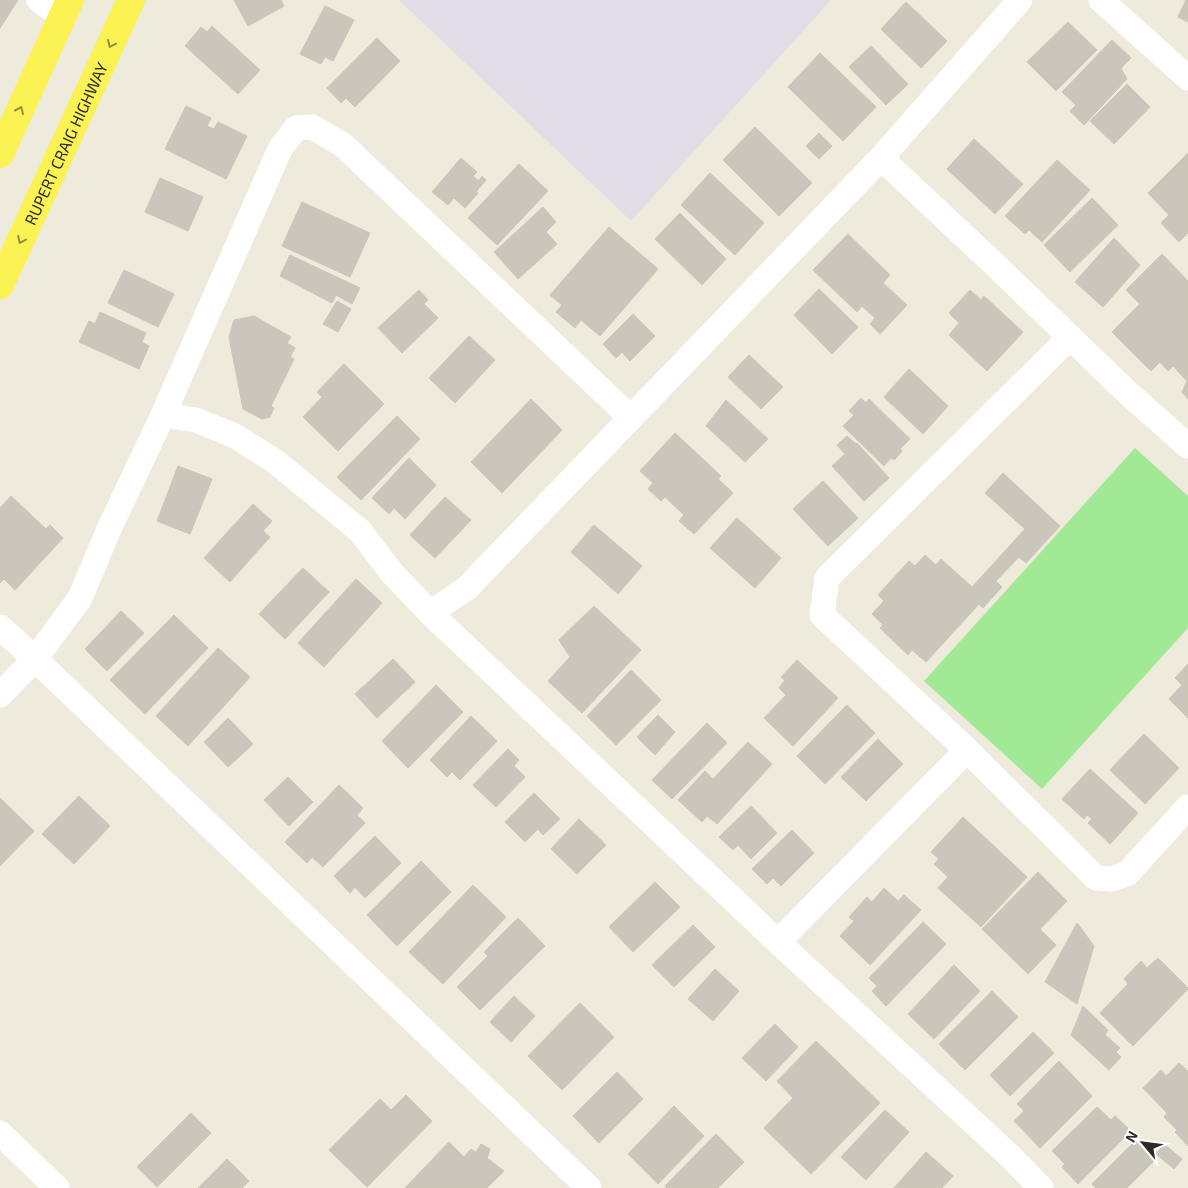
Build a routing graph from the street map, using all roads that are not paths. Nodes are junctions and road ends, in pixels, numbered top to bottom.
1 (39, 0) edge
2 (131, 0) edge
3 (1020, 0) edge
4 (1101, 0) edge
5 (66, 8) edge
6 (1188, 78) edge
7 (0, 154) edge
8 (881, 158) junction
9 (0, 285) edge
10 (1070, 337) junction
11 (163, 415) junction
12 (630, 417) junction
13 (1188, 446) edge
14 (430, 613) junction
15 (0, 627) edge
16 (35, 659) junction
17 (0, 695) edge
18 (967, 750) junction
19 (1188, 807) edge
20 (778, 942) junction
21 (0, 1133) edge
22 (57, 1188) edge
23 (589, 1188) edge
24 (1041, 1188) edge

1 - 5 street
2 -> 9 main road, RUPERT CRAIG HIGHWAY
3 - 8 street
4 - 6 street
7 -> 5 main road
8 - 10 street
8 - 12 street
10 - 13 street
10 - 18 street
11 - 12 street
11 - 14 street
11 - 16 street
12 - 14 street
14 - 20 street
15 - 16 street
16 - 17 street
16 - 23 street
18 - 19 street
18 - 20 street
20 - 24 street
21 - 22 street

